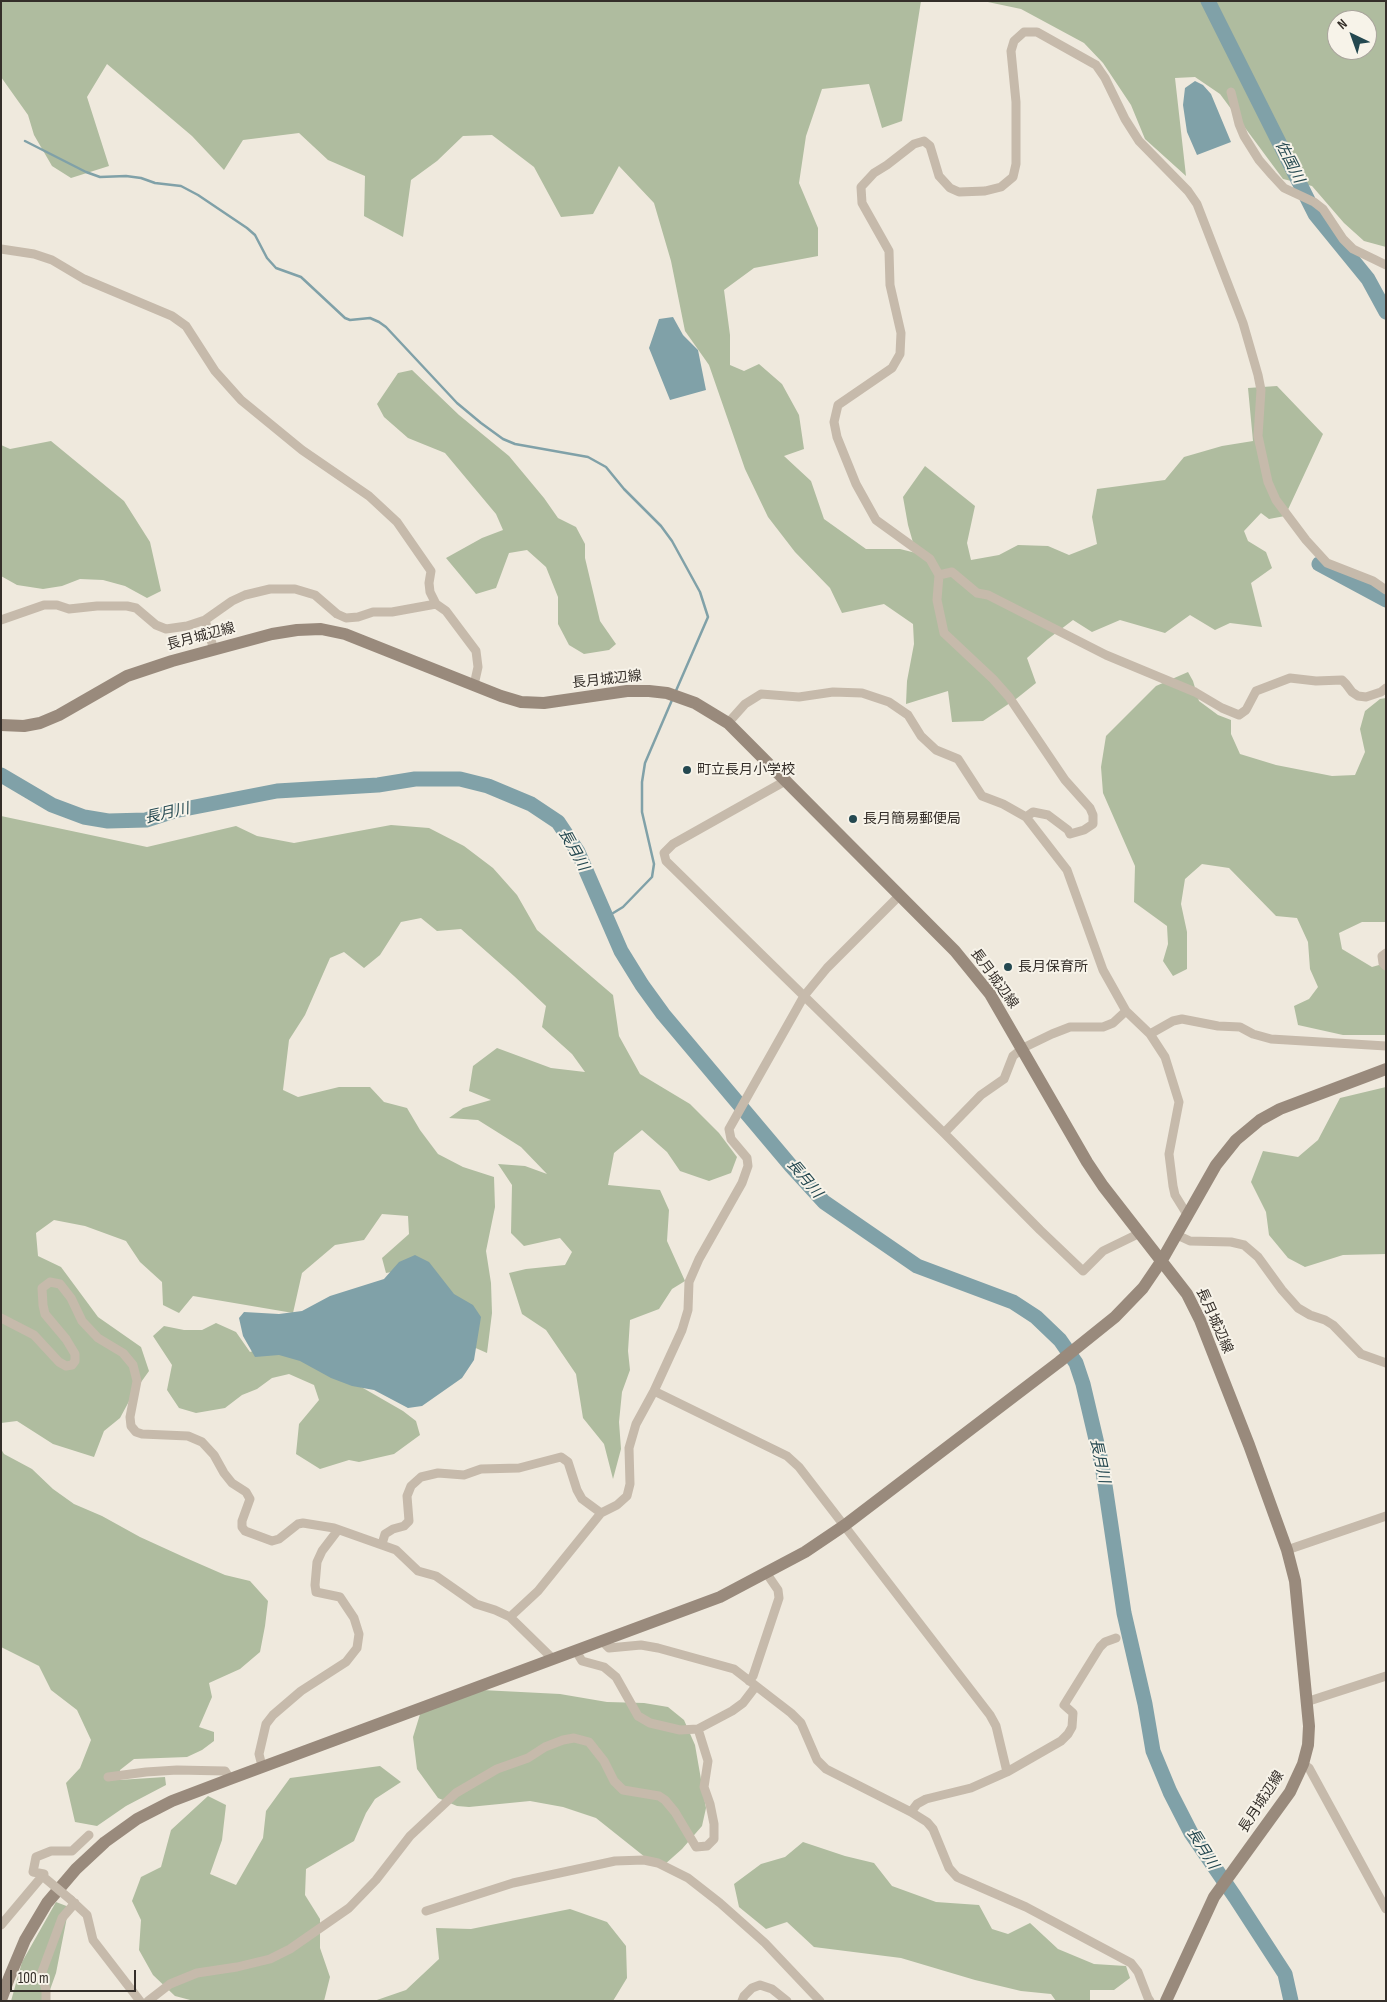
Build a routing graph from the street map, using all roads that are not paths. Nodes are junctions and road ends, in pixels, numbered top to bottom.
1 (1231, 92) dead end
2 (1, 249) edge
3 (1386, 265) edge
4 (939, 575) junction
5 (1386, 590) edge
6 (436, 604) junction
7 (1, 620) edge
8 (205, 620) junction
9 (214, 650) junction
10 (474, 685) junction
11 (1386, 688) edge
12 (728, 723) junction
13 (1, 725) edge
14 (787, 780) junction
15 (1026, 817) junction
16 (900, 895) junction
17 (1386, 953) edge
18 (1386, 966) edge
19 (804, 996) junction
20 (1126, 1011) junction
21 (1150, 1034) junction
22 (1386, 1046) edge
23 (1022, 1048) junction
24 (1386, 1069) edge
25 (944, 1133) junction
26 (1188, 1216) junction
27 (1140, 1233) junction
28 (1177, 1235) junction
29 (1162, 1260) junction
30 (1, 1318) edge
31 (1386, 1363) edge
32 (654, 1391) junction
33 (601, 1513) junction
34 (1386, 1516) edge
35 (845, 1525) junction
36 (338, 1530) junction
37 (382, 1544) junction
38 (1287, 1550) junction
39 (767, 1574) junction
40 (510, 1617) junction
41 (1116, 1638) dead end
42 (602, 1641) junction
43 (576, 1651) junction
44 (553, 1659) junction
45 (1386, 1676) edge
46 (753, 1683) junction
47 (1306, 1702) junction
48 (698, 1728) junction
49 (1303, 1764) junction
50 (262, 1766) junction
51 (1007, 1772) junction
52 (108, 1777) dead end
53 (230, 1779) junction
54 (911, 1812) junction
55 (89, 1835) dead end
56 (45, 1877) junction
57 (73, 1902) junction
58 (1386, 1909) edge
59 (426, 1911) dead end
60 (1, 1925) edge
61 (1, 2000) edge
62 (46, 2001) edge
63 (140, 2001) edge
64 (148, 2001) edge
65 (742, 2001) edge
66 (787, 2001) edge
67 (820, 2001) edge
68 (1150, 2001) edge
69 (1166, 2001) edge

1 - 3 street
2 - 6 street
4 - 5 street
4 - 11 street
4 - 15 street
6 - 8 street
6 - 10 street
7 - 8 street
8 - 9 street
9 - 10 main road, 長月城辺線
9 - 13 main road, 長月城辺線
10 - 12 main road, 長月城辺線
12 - 14 main road, 長月城辺線
12 - 15 street
14 - 16 main road, 長月城辺線
14 - 19 street
15 - 20 street
16 - 19 street
16 - 23 main road, 長月城辺線
17 - 18 street
19 - 25 street
19 - 32 street
20 - 21 street
20 - 23 street
21 - 22 street
21 - 26 street
23 - 25 street
23 - 27 main road, 長月城辺線
24 - 26 main road
25 - 27 street
26 - 28 main road
27 - 29 main road, 長月城辺線
28 - 29 main road
28 - 31 street
29 - 35 main road
29 - 38 main road, 長月城辺線
30 - 36 street
32 - 33 street
32 - 35 street
33 - 37 street
33 - 40 street
34 - 38 street
35 - 39 main road
35 - 51 street
36 - 37 street
36 - 50 street
37 - 40 street
38 - 47 main road, 長月城辺線
39 - 42 main road
39 - 46 street
40 - 44 street
41 - 51 street
42 - 43 main road
42 - 46 street
43 - 44 main road
43 - 48 street
44 - 50 main road
45 - 47 street
46 - 48 street
46 - 54 street
47 - 49 main road, 長月城辺線
48 - 64 street
49 - 58 street
49 - 69 main road, 長月城辺線
50 - 53 main road
51 - 54 street
52 - 53 street
53 - 61 main road
54 - 68 street
55 - 56 street
56 - 57 street, bridge
56 - 60 street
57 - 62 street
57 - 63 street
59 - 67 street
65 - 66 street

